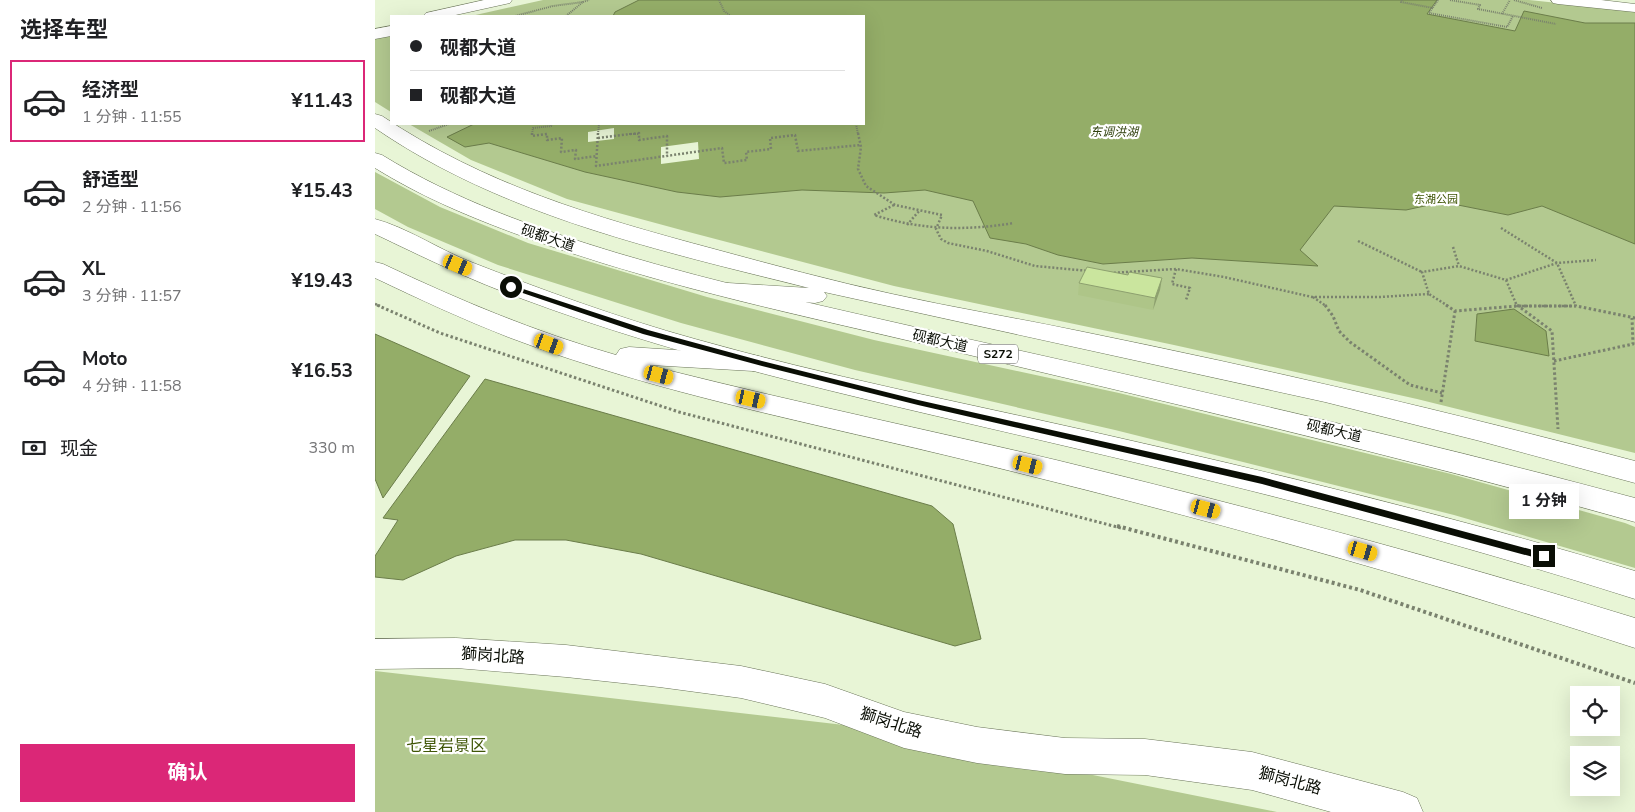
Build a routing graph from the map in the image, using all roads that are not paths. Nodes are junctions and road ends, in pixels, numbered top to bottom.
1 (1558, 0) edge
2 (1595, 0) edge
3 (1635, 4) edge
4 (513, 6) edge
5 (1635, 8) edge
6 (439, 15) edge
7 (461, 15) edge
8 (390, 25) edge
9 (375, 29) edge
10 (390, 31) edge
11 (375, 34) edge
12 (375, 120) edge
13 (375, 160) edge
14 (375, 226) edge
15 (375, 269) edge
16 (716, 289) junction
17 (896, 302) junction
18 (567, 351) junction
19 (762, 364) junction
20 (1635, 472) edge
21 (1635, 510) edge
22 (1635, 585) edge
23 (1635, 633) edge
24 (375, 654) edge
25 (1403, 812) edge

1 - 5 street
2 - 3 street
4 - 6 street
4 - 7 street
8 - 9 street
10 - 11 street
12 - 17 street
13 - 16 street, 砚都大道 / S272
14 - 19 street
15 - 18 street
16 - 17 street
16 - 21 street, 砚都大道 / S272
17 - 20 street
18 - 19 street
18 - 23 street
19 - 22 street
24 - 25 street, 獅岗北路

